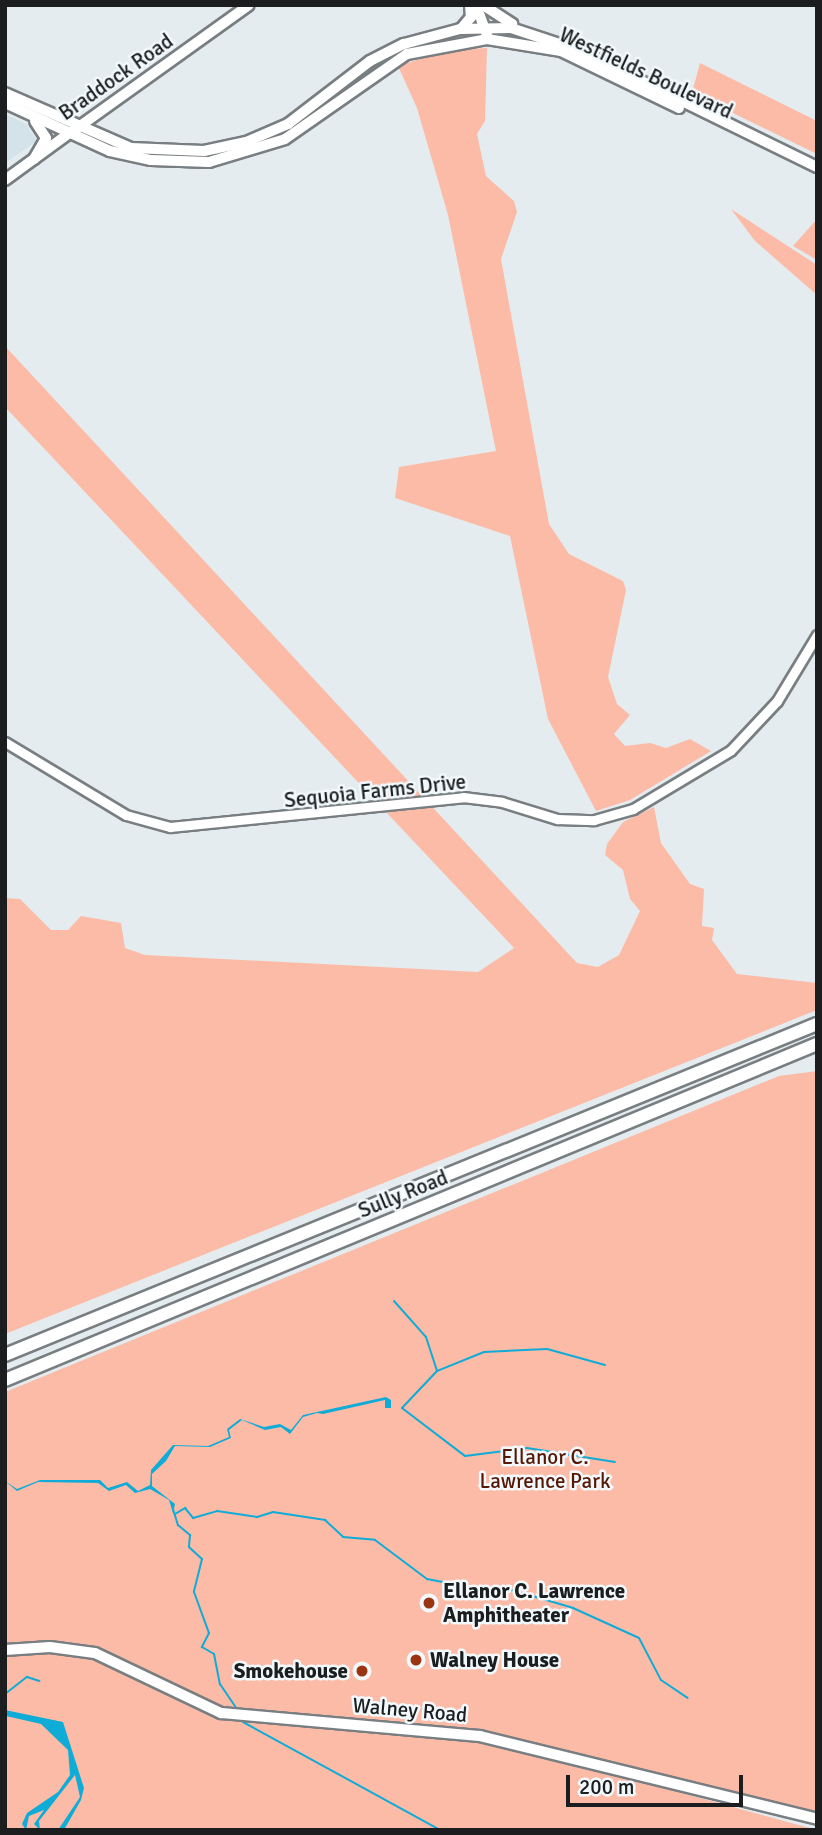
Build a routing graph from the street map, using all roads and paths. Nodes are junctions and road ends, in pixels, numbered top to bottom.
1 (248, 5) edge
2 (470, 5) edge
3 (476, 5) edge
4 (483, 5) edge
5 (459, 29) junction
6 (517, 29) junction
7 (486, 33) junction
8 (5, 93) edge
9 (5, 103) edge
10 (31, 116) junction
11 (78, 127) junction
12 (68, 134) junction
13 (34, 159) junction
14 (817, 167) edge
15 (817, 176) edge
16 (5, 180) edge
17 (817, 635) edge
18 (5, 742) edge
19 (817, 1024) edge
20 (817, 1044) edge
21 (5, 1355) edge
22 (5, 1380) edge
23 (5, 1650) edge
24 (817, 1819) edge

1 - 11 main road, Braddock Road
2 - 5 main road
3 - 7 main road
4 - 6 main road
5 - 7 main road, Westfields Boulevard
5 - 11 main road, Westfields Boulevard
6 - 7 main road, Westfields Boulevard
6 - 14 main road, Westfields Boulevard
7 - 12 main road, Westfields Boulevard
7 - 15 main road, Westfields Boulevard
8 - 11 main road, Westfields Boulevard
9 - 10 main road, Westfields Boulevard
10 - 12 main road, Westfields Boulevard
10 - 13 main road
11 - 12 main road, Braddock Road
12 - 13 main road, Braddock Road
13 - 16 main road, Braddock Road
17 - 18 street, Sequoia Farms Drive
19 - 21 highway, Sully Road
20 - 22 highway, Sully Road
23 - 24 main road, Walney Road

